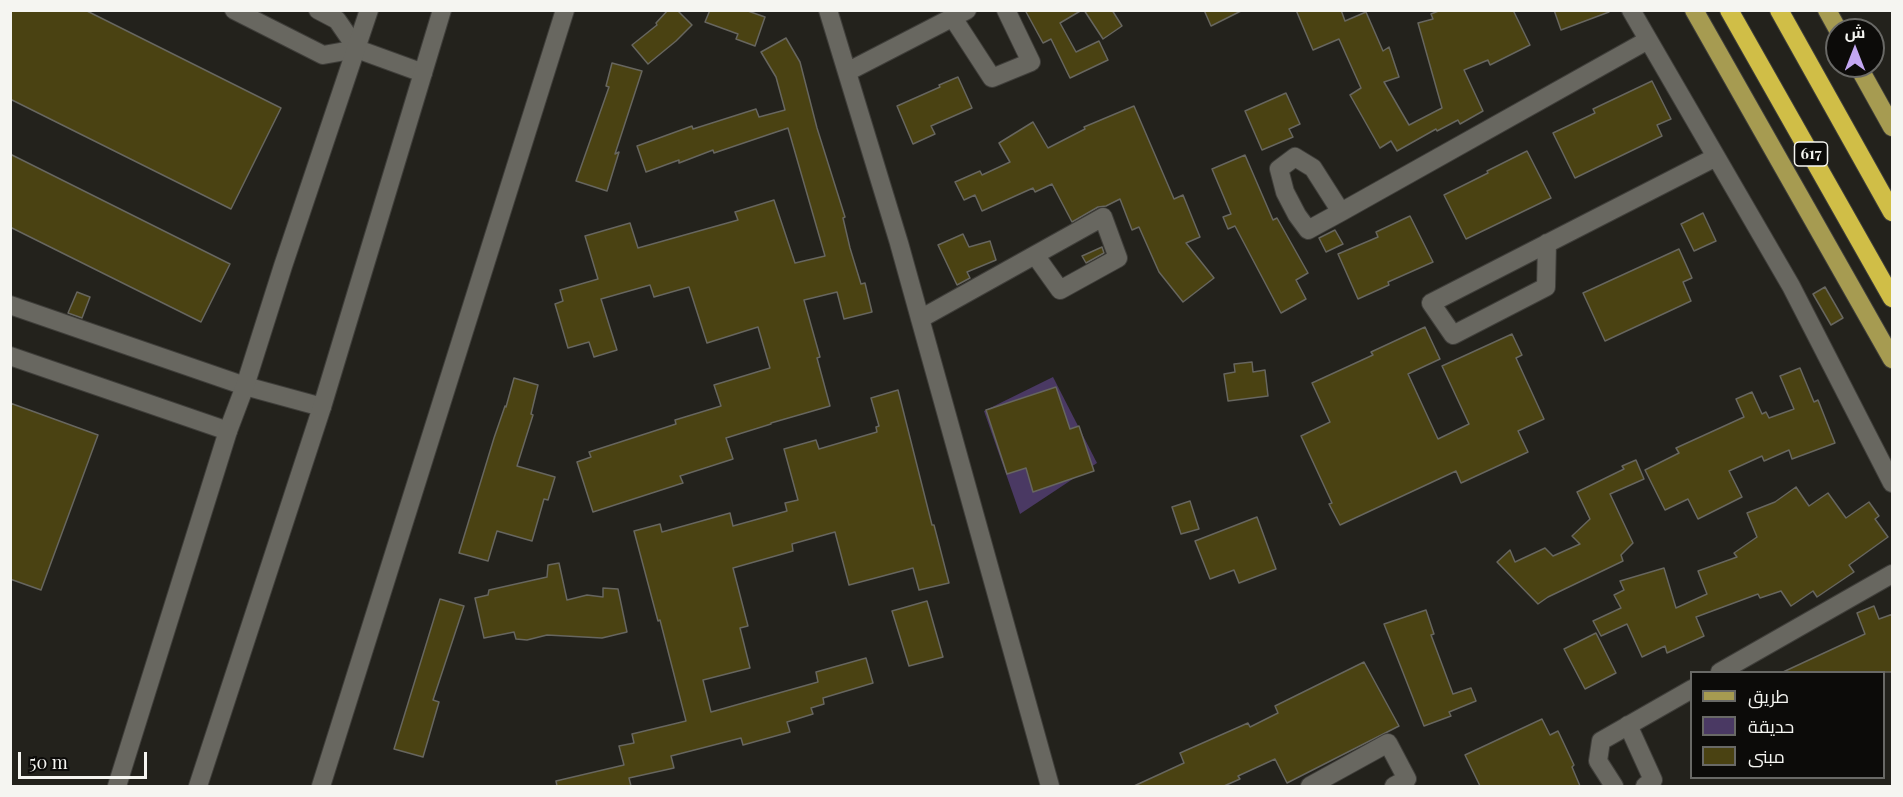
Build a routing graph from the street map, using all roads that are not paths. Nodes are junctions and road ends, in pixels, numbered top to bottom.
1 (234, 10) edge
2 (318, 10) edge
3 (369, 10) edge
4 (442, 10) edge
5 (565, 10) edge
6 (828, 10) edge
7 (1006, 10) edge
8 (1631, 10) edge
9 (1694, 10) edge
10 (1707, 10) edge
11 (1729, 10) edge
12 (1779, 10) edge
13 (960, 14) edge
14 (1648, 40) junction
15 (357, 49) junction
16 (847, 72) junction
17 (423, 73) junction
18 (1865, 78) edge
19 (1893, 127) edge
20 (1769, 140) junction
21 (1716, 157) junction
22 (1341, 212) dead end
23 (1893, 212) edge
24 (1547, 243) junction
25 (1035, 255) junction
26 (1893, 298) edge
27 (10, 305) edge
28 (920, 319) junction
29 (10, 356) edge
30 (1893, 359) edge
31 (245, 386) junction
32 (322, 407) junction
33 (228, 431) junction
34 (1893, 483) edge
35 (1893, 574) edge
36 (1722, 671) edge
37 (1690, 690) edge
38 (1628, 725) junction
39 (1334, 781) edge
40 (117, 786) edge
41 (198, 786) edge
42 (321, 786) edge
43 (1050, 786) edge
44 (1310, 786) edge
45 (1394, 786) edge
46 (1614, 786) edge
47 (1645, 786) edge

1 - 15 street
2 - 15 street
3 - 15 street
4 - 17 street
5 - 42 street
6 - 16 street
7 - 13 street
8 - 14 street
9 - 20 main road
10 - 20 main road
11 - 26 highway, 617
12 - 23 highway, 617
13 - 16 street
14 - 21 street
14 - 22 street
15 - 17 street
15 - 31 street
16 - 28 street
17 - 32 street
18 - 19 main road
20 - 30 main road
21 - 24 street
21 - 34 street
24 - 24 street
25 - 25 street
25 - 28 street
27 - 31 street
28 - 43 street
29 - 33 street
31 - 32 street
31 - 33 street
32 - 41 street
33 - 40 street
35 - 36 street
37 - 38 street
38 - 46 street
38 - 47 street
39 - 44 street
39 - 45 street

